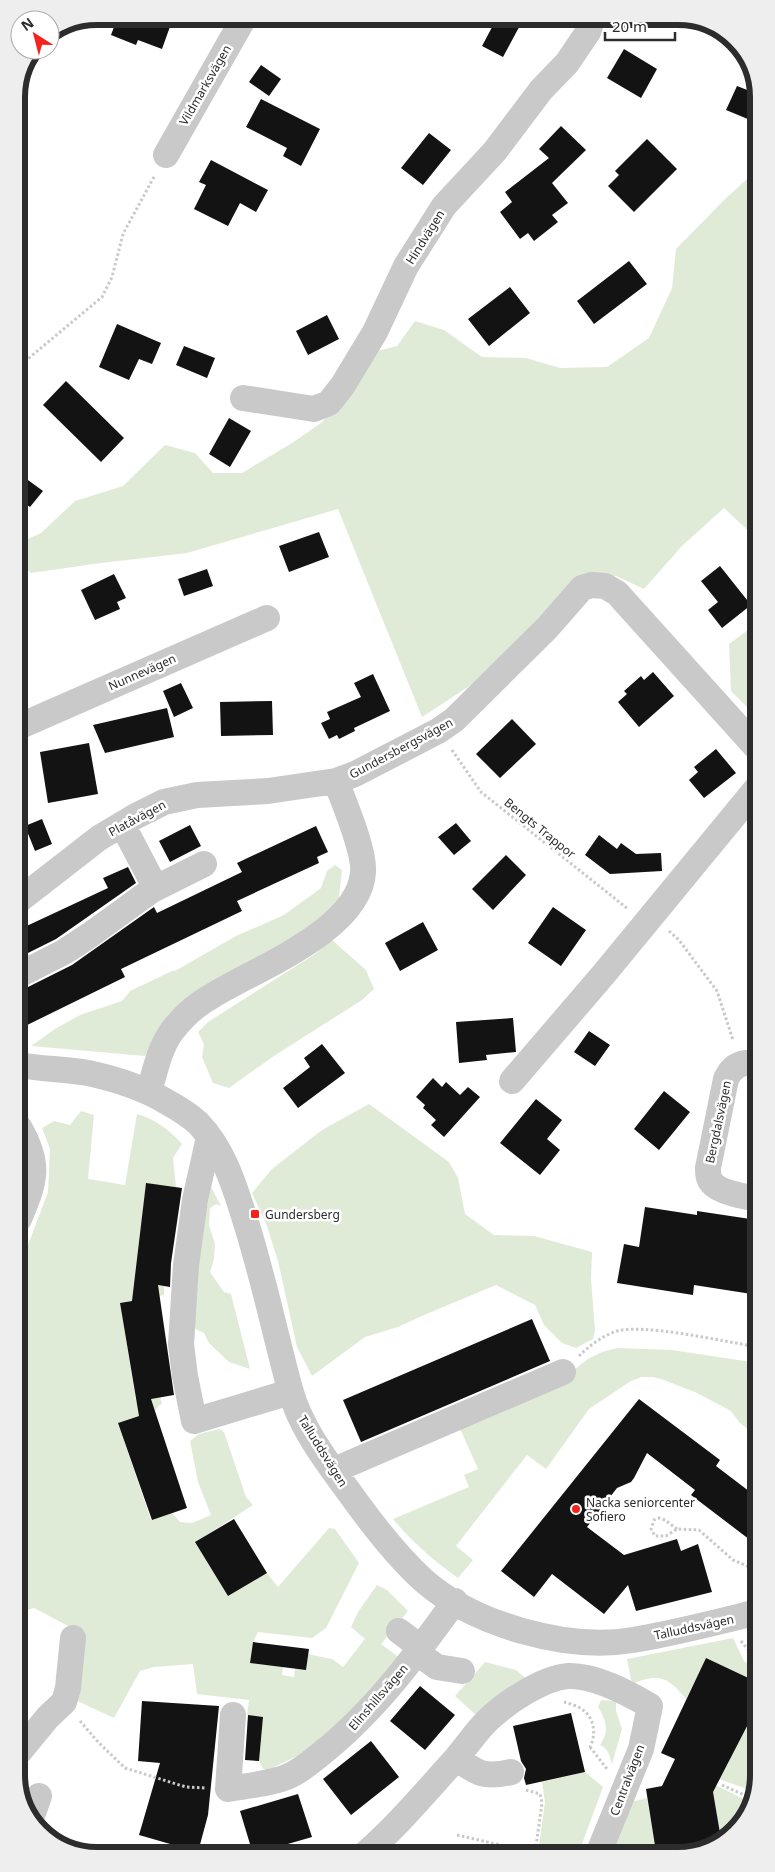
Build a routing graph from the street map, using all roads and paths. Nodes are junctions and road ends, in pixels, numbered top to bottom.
1 (240, 25) edge
2 (590, 25) edge
3 (166, 155) joint
4 (25, 361) edge
5 (244, 398) dead end
6 (267, 618) dead end
7 (25, 724) edge
8 (438, 731) junction
9 (750, 740) edge
10 (336, 781) junction
11 (750, 796) edge
12 (122, 824) junction
13 (204, 864) dead end
14 (152, 890) junction
15 (25, 896) edge
16 (649, 919) junction
17 (25, 972) edge
18 (748, 1063) edge
19 (25, 1066) edge
20 (512, 1081) dead end
21 (149, 1092) junction
22 (209, 1137) junction
23 (25, 1138) edge
24 (750, 1197) edge
25 (25, 1203) edge
26 (750, 1346) edge
27 (563, 1372) joint
28 (290, 1392) junction
29 (335, 1472) junction
30 (677, 1529) junction
31 (750, 1566) edge
32 (455, 1601) junction
33 (750, 1614) edge
34 (399, 1631) dead end
35 (740, 1637) dead end
36 (74, 1638) dead end
37 (418, 1650) junction
38 (750, 1652) edge
39 (462, 1671) dead end
40 (531, 1689) junction
41 (64, 1702) junction
42 (232, 1715) dead end
43 (25, 1745) edge
44 (457, 1758) junction
45 (607, 1770) dead end
46 (517, 1780) joint
47 (722, 1785) dead end
48 (228, 1789) junction
49 (747, 1796) edge
50 (458, 1835) dead end
51 (372, 1847) edge
52 (509, 1847) edge
53 (536, 1847) edge
54 (600, 1847) edge

1 - 3 street, Vildmarksvägen
2 - 5 street, Hindvägen
3 - 4 path
6 - 7 street, Nunnevägen
8 - 9 street, Gundersbergsvägen
8 - 10 street, Gundersbergsvägen
8 - 16 path, Bengts Trappor
10 - 12 street, Platåvägen
10 - 21 street, Gundersbergsvägen
11 - 16 street
12 - 14 street
12 - 15 street, Platåvägen
13 - 14 street
14 - 17 street
16 - 18 path, Bengts Trappor
16 - 20 street
18 - 24 street, Bergdalsvägen
19 - 21 street, Talluddsvägen
21 - 22 street, Talluddsvägen
22 - 28 street, Talluddsvägen
22 - 28 street
23 - 25 street
26 - 27 path
27 - 29 street
28 - 29 street, Talluddsvägen
29 - 32 street, Talluddsvägen
30 - 30 path
30 - 31 path
32 - 33 street, Talluddsvägen
32 - 37 street, Elinshillsvägen
34 - 37 street
35 - 38 path
36 - 41 street
37 - 39 street
37 - 48 street, Elinshillsvägen
40 - 44 street
40 - 45 path
40 - 54 street, Centralvägen
41 - 43 street
41 - 48 path
42 - 48 street
44 - 46 street
44 - 51 street
46 - 53 path
47 - 49 path
50 - 52 path

